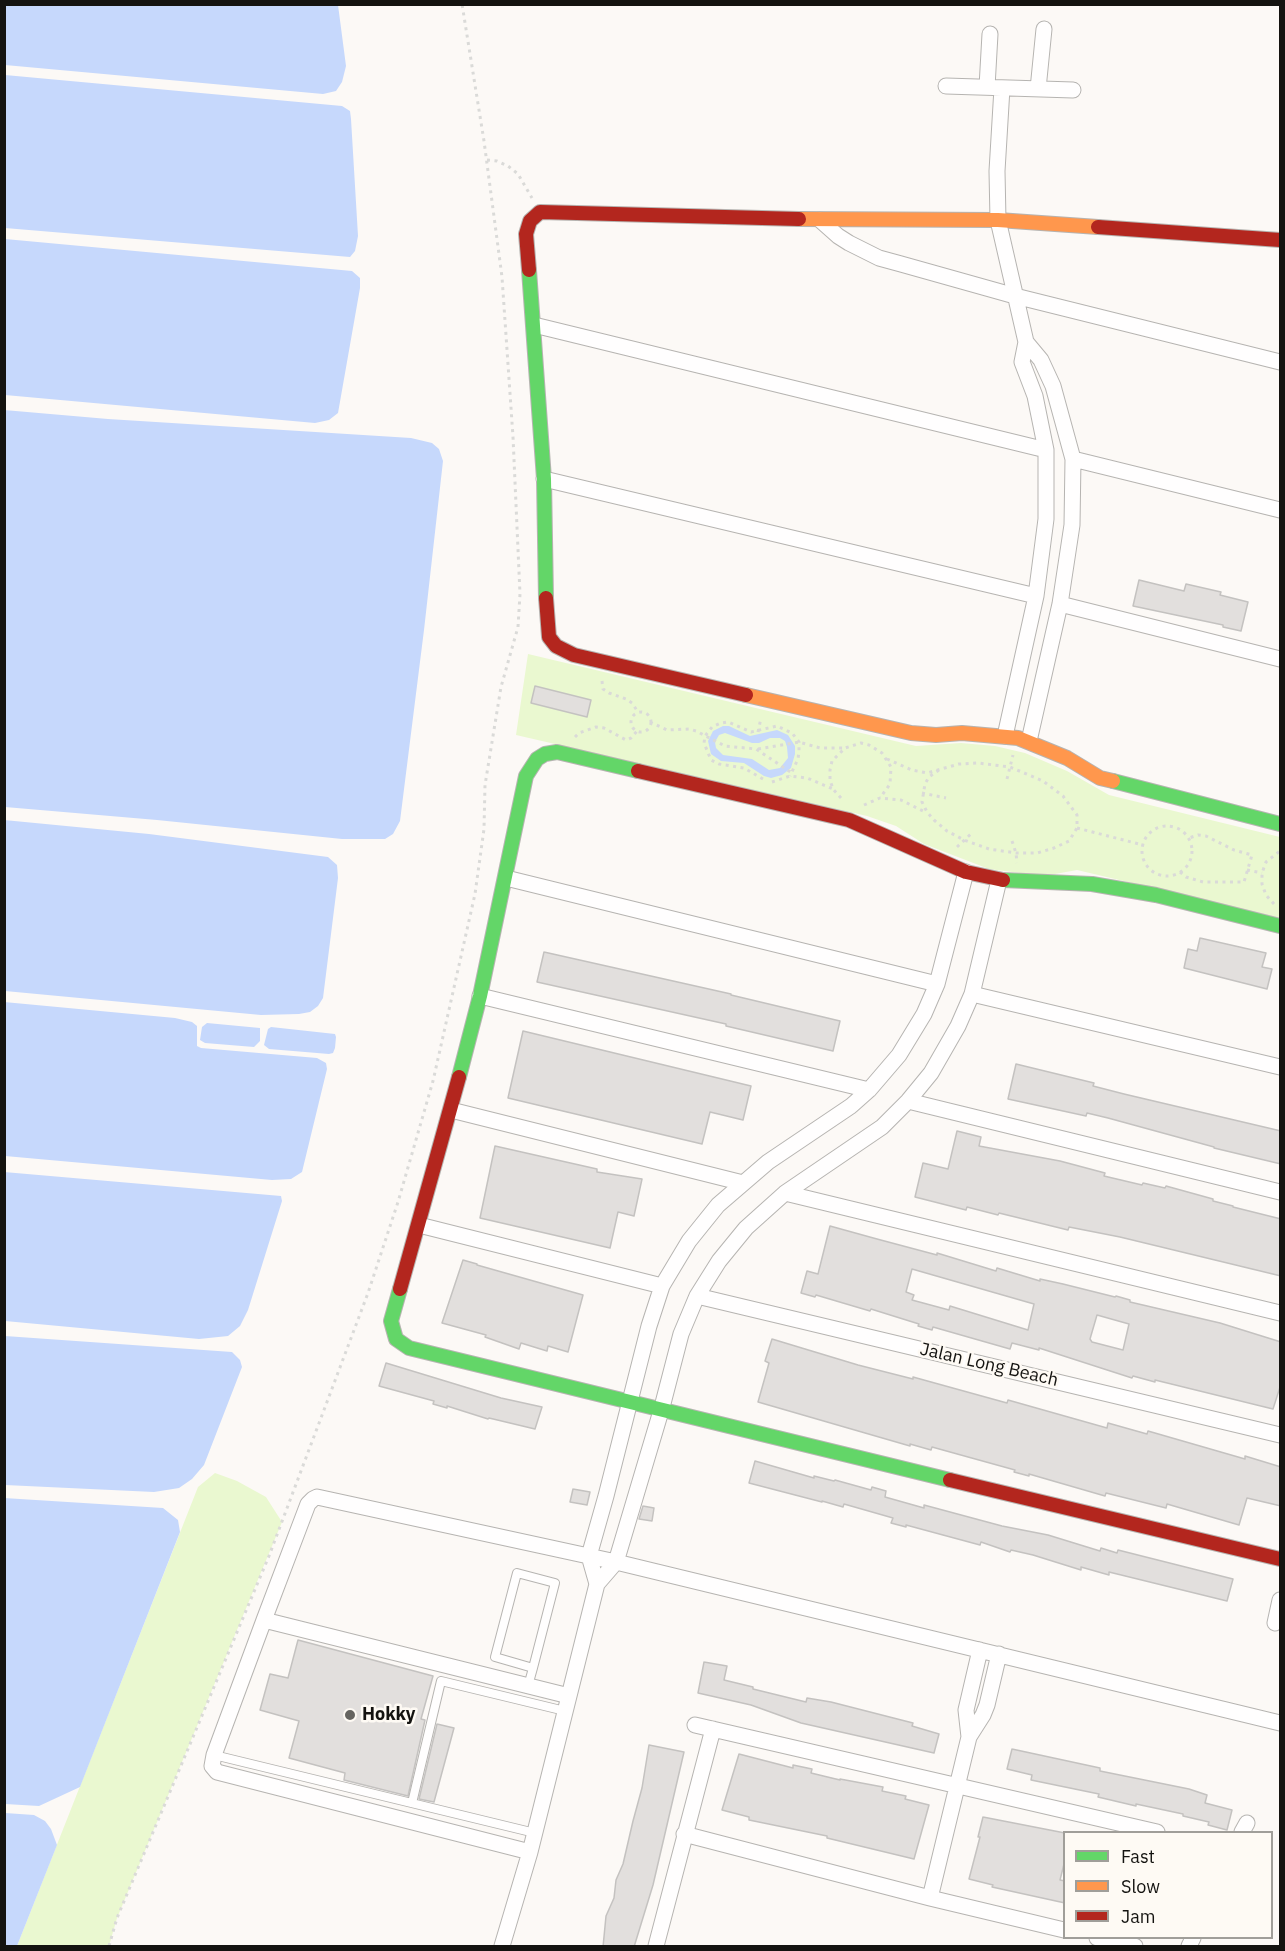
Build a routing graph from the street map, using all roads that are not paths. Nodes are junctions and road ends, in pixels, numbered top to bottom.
1 (1044, 29) dead end
2 (990, 34) dead end
3 (946, 86) dead end
4 (995, 88) junction
5 (1038, 89) junction
6 (1072, 90) dead end
7 (820, 220) junction
8 (998, 220) junction
9 (1281, 240) edge
10 (1015, 296) junction
11 (534, 325) junction
12 (1026, 342) junction
13 (1281, 362) edge
14 (1046, 450) junction
15 (1072, 459) junction
16 (544, 479) junction
17 (1281, 510) edge
18 (1035, 596) junction
19 (1060, 604) junction
20 (1281, 659) edge
21 (1005, 736) junction
22 (1029, 741) junction
23 (1281, 824) edge
24 (966, 872) junction
25 (506, 878) junction
26 (999, 880) junction
27 (1281, 926) edge
28 (937, 984) junction
29 (972, 994) junction
30 (480, 996) junction
31 (1281, 1067) edge
32 (869, 1090) junction
33 (908, 1101) junction
34 (451, 1110) junction
35 (743, 1183) junction
36 (1281, 1192) edge
37 (785, 1193) junction
38 (419, 1225) junction
39 (662, 1286) junction
40 (697, 1296) junction
41 (1281, 1313) edge
42 (630, 1403) junction
43 (661, 1412) junction
44 (1281, 1435) edge
45 (589, 1556) junction
46 (1281, 1559) edge
47 (616, 1562) junction
48 (597, 1584) junction
49 (1281, 1600) edge
50 (264, 1620) junction
51 (1275, 1623) dead end
52 (980, 1650) junction
53 (999, 1654) junction
54 (533, 1668) junction
55 (528, 1686) junction
56 (567, 1704) junction
57 (1281, 1723) edge
58 (695, 1725) dead end
59 (713, 1729) junction
60 (969, 1737) junction
61 (214, 1755) junction
62 (958, 1786) junction
63 (412, 1803) junction
64 (1149, 1831) edge
65 (535, 1833) junction
66 (684, 1834) junction
67 (530, 1852) junction
68 (930, 1898) junction
69 (1063, 1930) edge
70 (1101, 1939) edge
71 (502, 1947) edge
72 (656, 1947) edge
73 (1135, 1947) edge

1 - 5 street
2 - 4 street
3 - 4 street
4 - 5 street
4 - 8 street
5 - 6 street
7 - 8 street
7 - 10 street
7 - 11 street
8 - 9 street
8 - 10 street
10 - 12 street
10 - 13 street
11 - 14 street
11 - 16 street
12 - 14 street
12 - 15 street
14 - 18 street
15 - 17 street
15 - 19 street
16 - 18 street
16 - 21 street
18 - 21 street
19 - 20 street
19 - 22 street
21 - 22 street
22 - 23 street
24 - 25 street
24 - 26 street
24 - 28 street
25 - 28 street
25 - 30 street
26 - 27 street
26 - 29 street
28 - 32 street
29 - 31 street
29 - 33 street
30 - 32 street
30 - 34 street
32 - 35 street
33 - 36 street
33 - 37 street
34 - 35 street
34 - 38 street
35 - 39 street
37 - 40 street
37 - 41 street
38 - 39 street
38 - 42 street
39 - 42 street
40 - 43 street
40 - 44 street, Jalan Long Beach
42 - 43 street
42 - 45 street
43 - 46 street
43 - 47 street
45 - 47 street
45 - 48 street
45 - 50 street
47 - 48 street
47 - 52 street
48 - 56 street
49 - 51 street
50 - 55 street
50 - 61 street
52 - 53 street
52 - 60 street
53 - 57 street
53 - 60 street
54 - 54 lane
54 - 55 lane
55 - 56 street
56 - 63 lane
56 - 65 street
58 - 59 street
59 - 62 street
59 - 66 street
60 - 62 street
61 - 63 lane
61 - 67 street
62 - 64 street
62 - 68 street
63 - 65 lane
65 - 67 street
66 - 68 street
66 - 72 street
67 - 71 street
68 - 69 street
70 - 73 street

